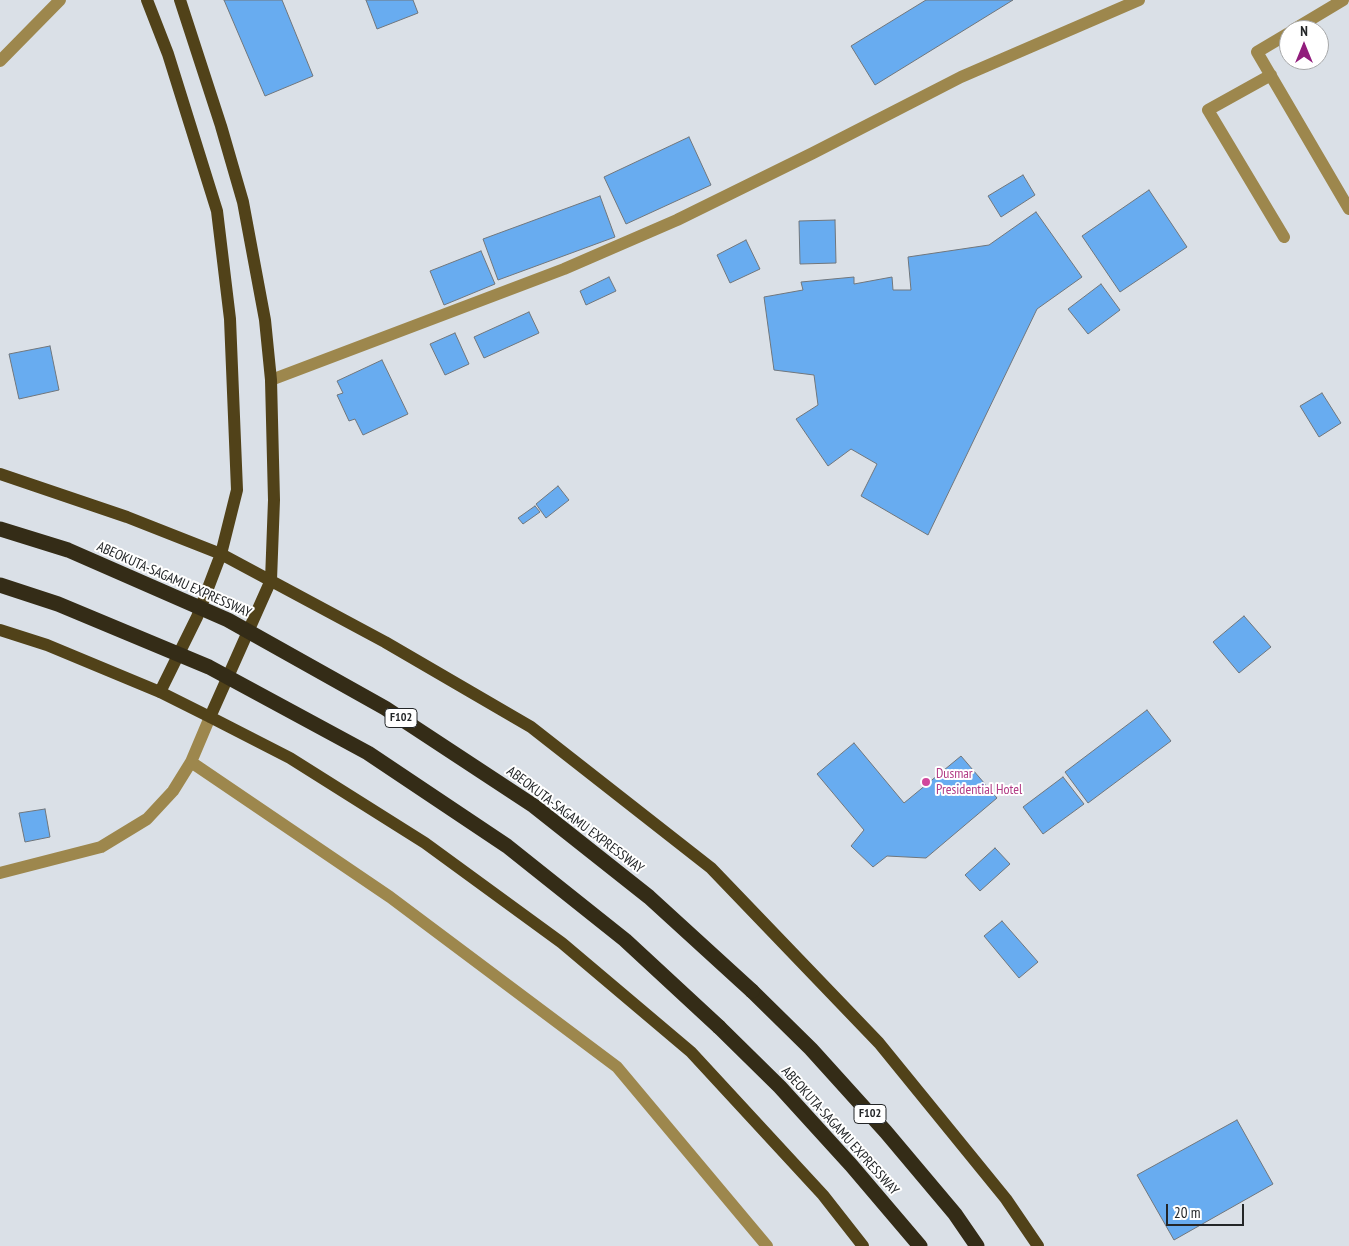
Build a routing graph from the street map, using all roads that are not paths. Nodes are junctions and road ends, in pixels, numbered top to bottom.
1 (60, 0) edge
2 (147, 0) edge
3 (180, 0) edge
4 (1138, 0) edge
5 (1343, 0) edge
6 (1310, 20) edge
7 (1279, 39) edge
8 (0, 61) edge
9 (1271, 75) junction
10 (1349, 209) edge
11 (1284, 237) dead end
12 (271, 380) junction
13 (0, 474) edge
14 (0, 529) edge
15 (222, 554) junction
16 (271, 580) junction
17 (0, 585) edge
18 (0, 630) edge
19 (160, 692) junction
20 (210, 717) junction
21 (191, 762) junction
22 (0, 873) edge
23 (768, 1246) edge
24 (863, 1246) edge
25 (920, 1246) edge
26 (977, 1246) edge
27 (1038, 1246) edge

1 - 8 street
2 - 15 main road
3 - 12 main road
4 - 12 street
5 - 6 street
7 - 9 street
9 - 10 street
9 - 11 street
12 - 16 main road
13 - 15 main road
14 - 26 highway, ABEOKUTA-SAGAMU EXPRESSWAY / F102, bridge
15 - 16 main road
15 - 19 main road
16 - 20 main road
16 - 27 main road
17 - 25 highway, ABEOKUTA-SAGAMU EXPRESSWAY, bridge
18 - 19 main road
19 - 20 main road
20 - 21 street
20 - 24 main road
21 - 22 street
21 - 23 street

